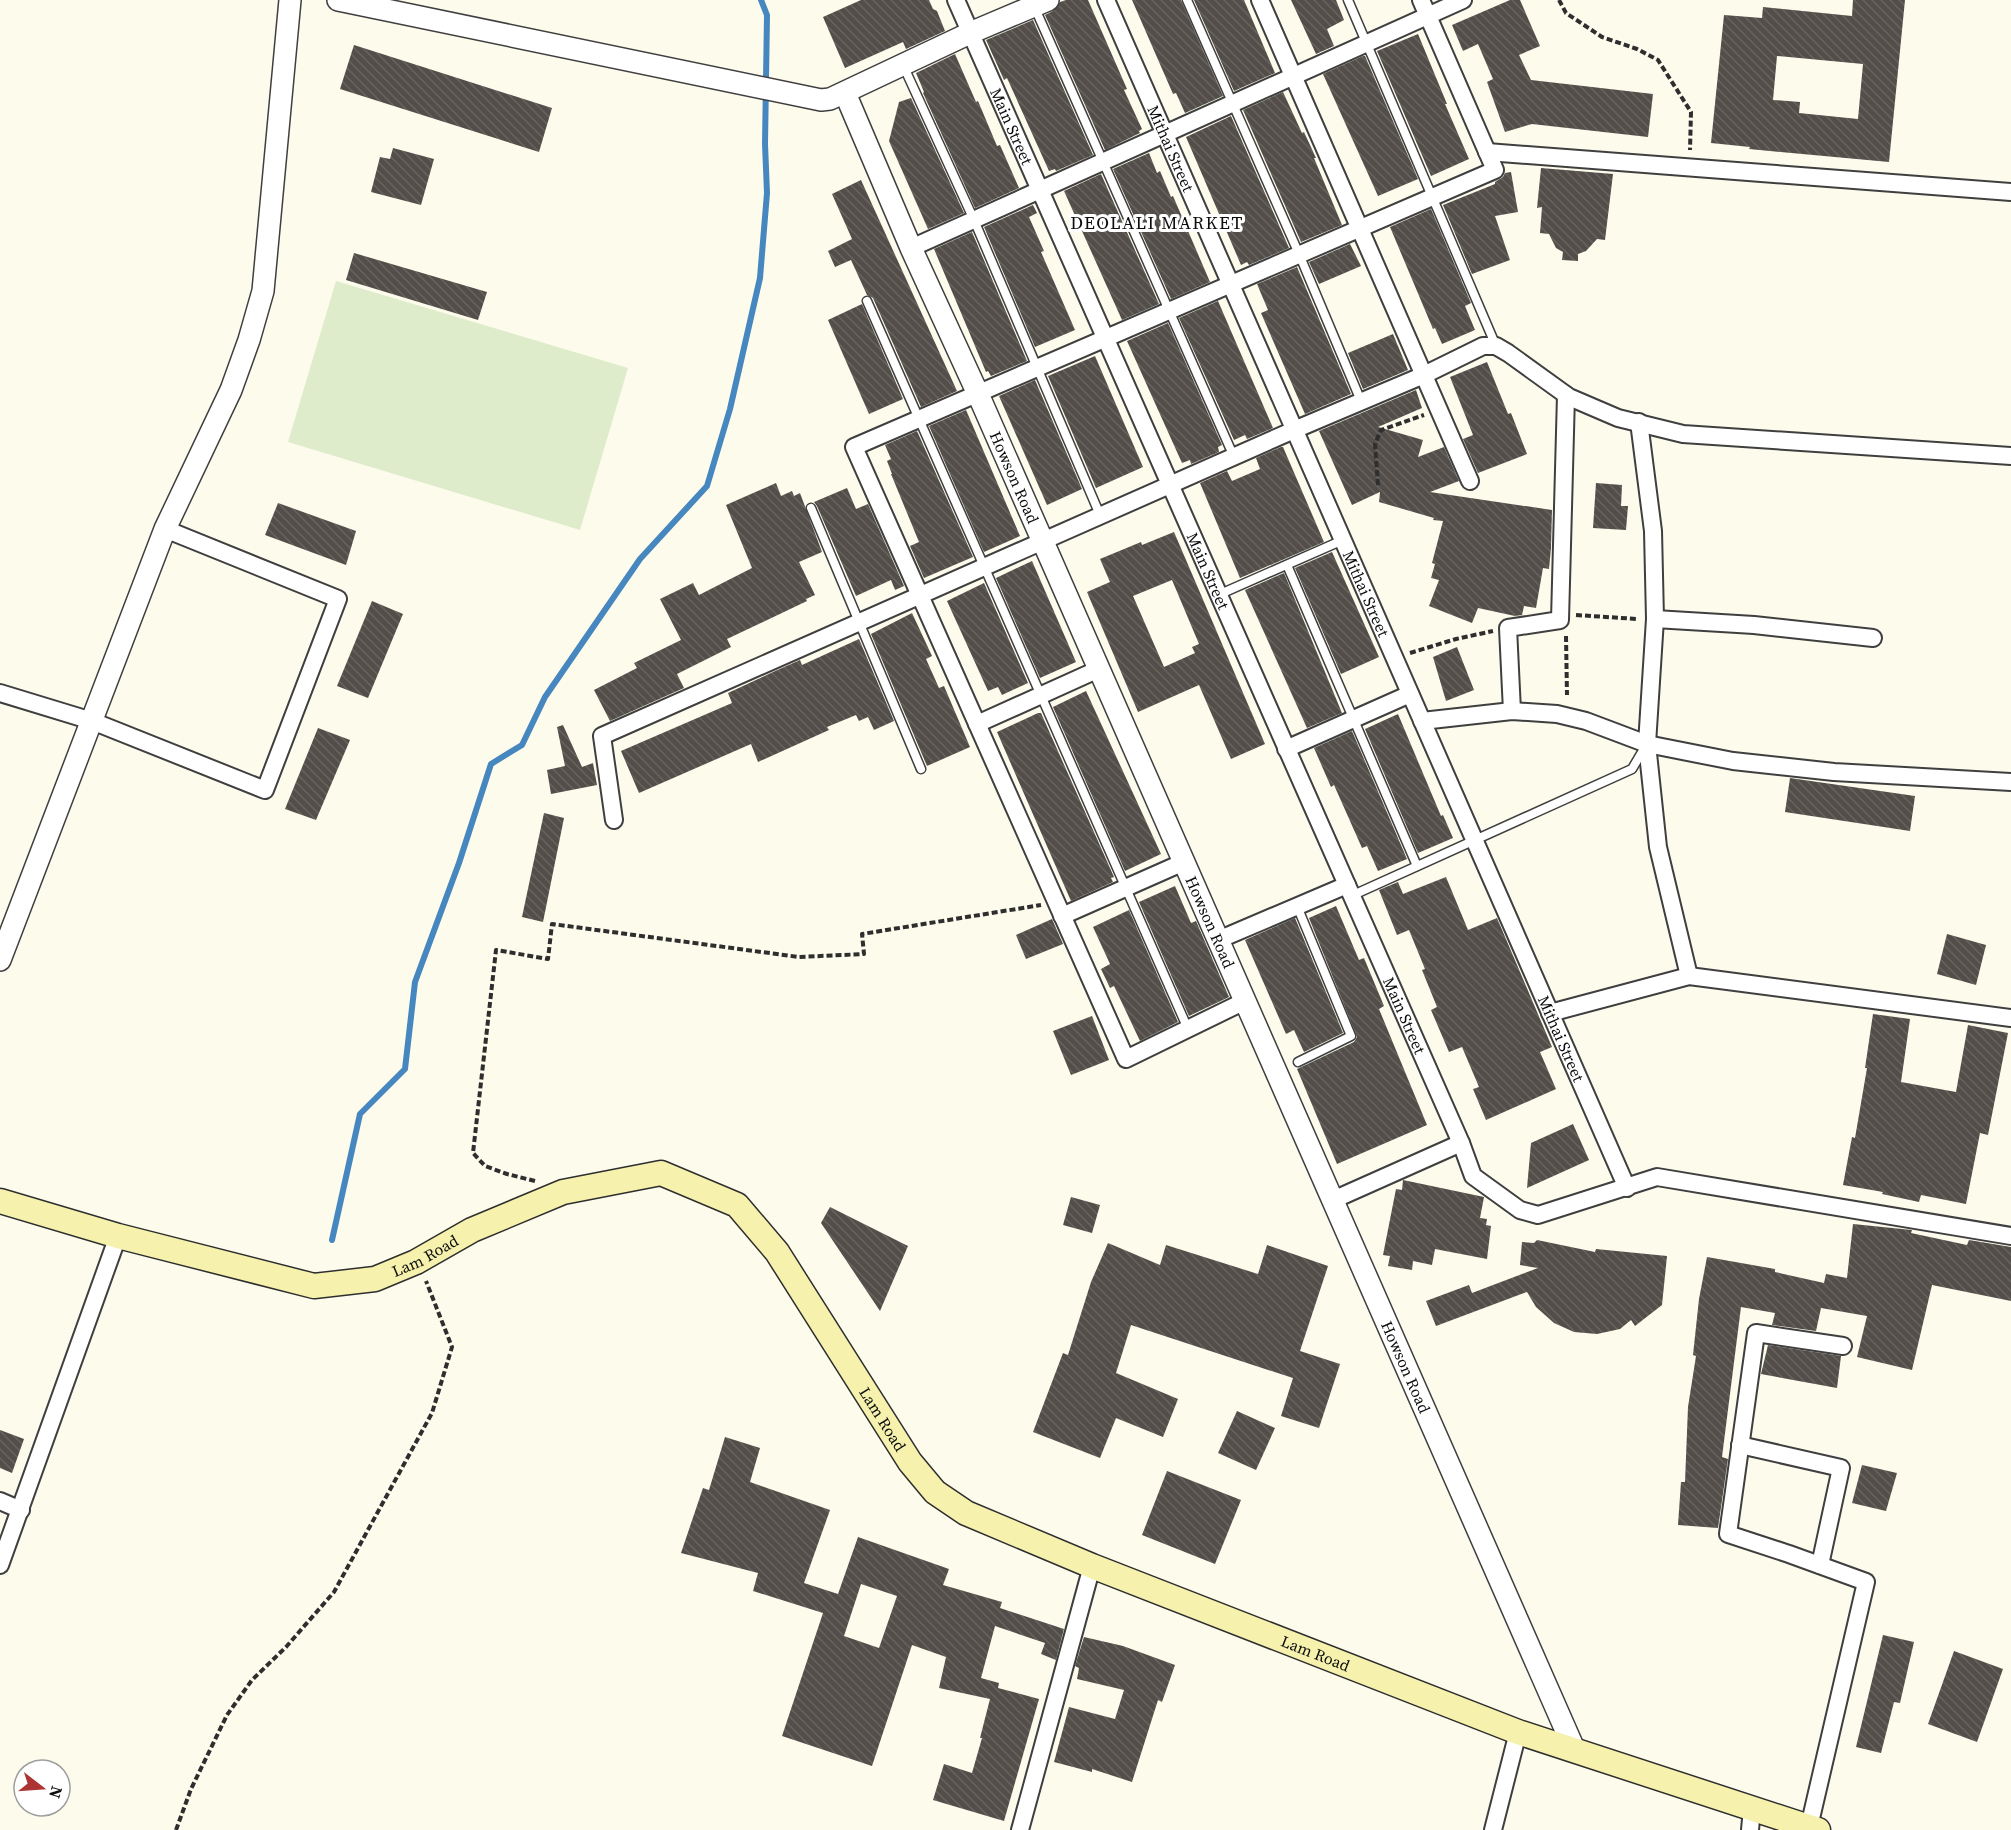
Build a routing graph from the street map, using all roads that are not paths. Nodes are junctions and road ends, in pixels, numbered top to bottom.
1 (290, 0) edge
2 (338, 0) edge
3 (956, 0) edge
4 (1106, 0) edge
5 (1187, 0) edge
6 (1260, 0) edge
7 (1348, 0) edge
8 (1463, 0) edge
9 (1041, 3) edge
10 (1425, 8) edge
11 (970, 33) junction
12 (1366, 43) junction
13 (903, 65) junction
14 (1293, 76) junction
15 (845, 93) junction
16 (1232, 104) junction
17 (1165, 134) junction
18 (1487, 152) junction
19 (1103, 162) junction
20 (1039, 190) junction
21 (2011, 192) edge
22 (1433, 197) junction
23 (974, 220) junction
24 (1360, 228) junction
25 (911, 248) junction
26 (1299, 254) junction
27 (1230, 284) junction
28 (867, 301) dead end
29 (1169, 311) junction
30 (1105, 338) junction
31 (1496, 346) junction
32 (1038, 367) junction
33 (1424, 375) junction
34 (978, 394) junction
35 (1566, 395) junction
36 (1361, 401) junction
37 (919, 419) junction
38 (1639, 422) junction
39 (1294, 430) junction
40 (2011, 456) edge
41 (1234, 457) junction
42 (1470, 481) dead end
43 (1170, 486) junction
44 (811, 508) dead end
45 (1100, 516) junction
46 (165, 529) junction
47 (1343, 540) junction
48 (1043, 541) junction
49 (1287, 564) junction
50 (984, 568) junction
51 (1218, 595) junction
52 (921, 596) junction
53 (1648, 620) junction
54 (861, 622) junction
55 (1873, 638) dead end
56 (1099, 669) junction
57 (0, 693) edge
58 (1410, 694) junction
59 (1041, 695) junction
60 (1512, 711) junction
61 (1354, 719) junction
62 (92, 721) junction
63 (1422, 721) junction
64 (977, 724) junction
65 (1647, 744) junction
66 (1286, 749) junction
67 (921, 769) dead end
68 (2011, 782) edge
69 (614, 820) dead end
70 (1473, 841) junction
71 (1184, 862) junction
72 (1417, 866) junction
73 (1125, 888) junction
74 (1349, 890) junction
75 (1298, 906) junction
76 (1059, 909) junction
77 (1218, 940) junction
78 (0, 960) edge
79 (1689, 976) junction
80 (1245, 1001) junction
81 (1550, 1013) junction
82 (2011, 1018) edge
83 (1188, 1029) junction
84 (1298, 1062) dead end
85 (1461, 1143) junction
86 (1627, 1188) junction
87 (0, 1200) edge
88 (1333, 1200) junction
89 (118, 1236) junction
90 (2011, 1236) edge
91 (1843, 1346) dead end
92 (1740, 1445) junction
93 (0, 1501) edge
94 (21, 1510) junction
95 (0, 1565) edge
96 (1820, 1565) junction
97 (1092, 1566) junction
98 (1518, 1732) junction
99 (1575, 1751) junction
100 (1751, 1819) edge
101 (1814, 1829) edge
102 (1020, 1830) edge
103 (1492, 1830) edge

1 - 46 street
2 - 15 street
3 - 11 street, Main Street
4 - 17 street, Mithai Street
5 - 16 lane
6 - 14 street
7 - 12 lane
8 - 10 street
9 - 11 street
9 - 19 lane
10 - 12 street
10 - 18 street
11 - 13 street
11 - 20 street, Main Street
12 - 14 street
12 - 22 lane
13 - 15 street
13 - 23 lane
14 - 16 street
14 - 24 street
15 - 25 street, Howson Road
16 - 17 street
16 - 26 lane
17 - 19 street
17 - 27 street, Mithai Street
18 - 21 street
18 - 22 street
19 - 20 street
19 - 29 lane
20 - 23 street
20 - 30 street, Main Street
22 - 24 street
22 - 31 lane
23 - 25 street
23 - 32 lane
24 - 26 street
24 - 33 street
25 - 34 street, Howson Road
26 - 27 street
26 - 36 lane
27 - 29 street
27 - 39 street, Mithai Street
28 - 37 lane
29 - 30 street
29 - 41 lane
30 - 32 street
30 - 43 street, Main Street
31 - 33 street
31 - 35 street
32 - 34 street
32 - 45 lane
33 - 36 street
33 - 42 street
34 - 37 street
34 - 48 street, Howson Road
35 - 38 street
35 - 60 street
36 - 39 street
37 - 50 lane
37 - 52 street
38 - 40 street
38 - 53 street
39 - 41 street
39 - 47 street, Mithai Street
41 - 43 street
43 - 45 street
43 - 51 street, Main Street
44 - 54 lane
45 - 48 street
46 - 62 street
46 - 62 street
47 - 49 lane
47 - 58 street, Mithai Street
48 - 50 street
48 - 56 street, Howson Road
49 - 51 lane
49 - 61 lane
50 - 52 street
50 - 59 lane
51 - 66 street, Main Street
52 - 54 street
52 - 64 street
53 - 55 street
53 - 65 street
54 - 67 lane
54 - 69 street
56 - 59 street
56 - 71 street, Howson Road
57 - 62 street
58 - 61 street
58 - 63 street, Mithai Street
59 - 64 street
59 - 73 lane
60 - 63 street
60 - 65 street
61 - 66 street
61 - 72 lane
62 - 78 street
63 - 70 street, Mithai Street
64 - 76 street
65 - 68 street
65 - 70 lane
65 - 79 street
66 - 74 street, Main Street
70 - 72 lane
70 - 81 street, Mithai Street
71 - 73 street
71 - 77 street, Howson Road
72 - 74 lane
73 - 76 street
73 - 83 lane
74 - 75 street
74 - 85 street, Main Street
75 - 77 street
75 - 84 lane
76 - 83 street
77 - 80 street, Howson Road
79 - 81 street
79 - 82 street
80 - 83 street
80 - 88 street, Howson Road
81 - 86 street, Mithai Street
85 - 86 street, Main Street
85 - 88 street
86 - 90 street, Main Street
87 - 89 main road, Lam Road
88 - 99 street, Howson Road
89 - 94 street
89 - 97 main road, Lam Road
91 - 92 street
92 - 96 street
92 - 96 street
93 - 94 street
94 - 95 street
96 - 101 street
97 - 98 main road, Lam Road
97 - 102 street
98 - 99 main road, Lam Road
98 - 103 street
99 - 100 main road, Lam Road
100 - 101 main road, Lam Road

